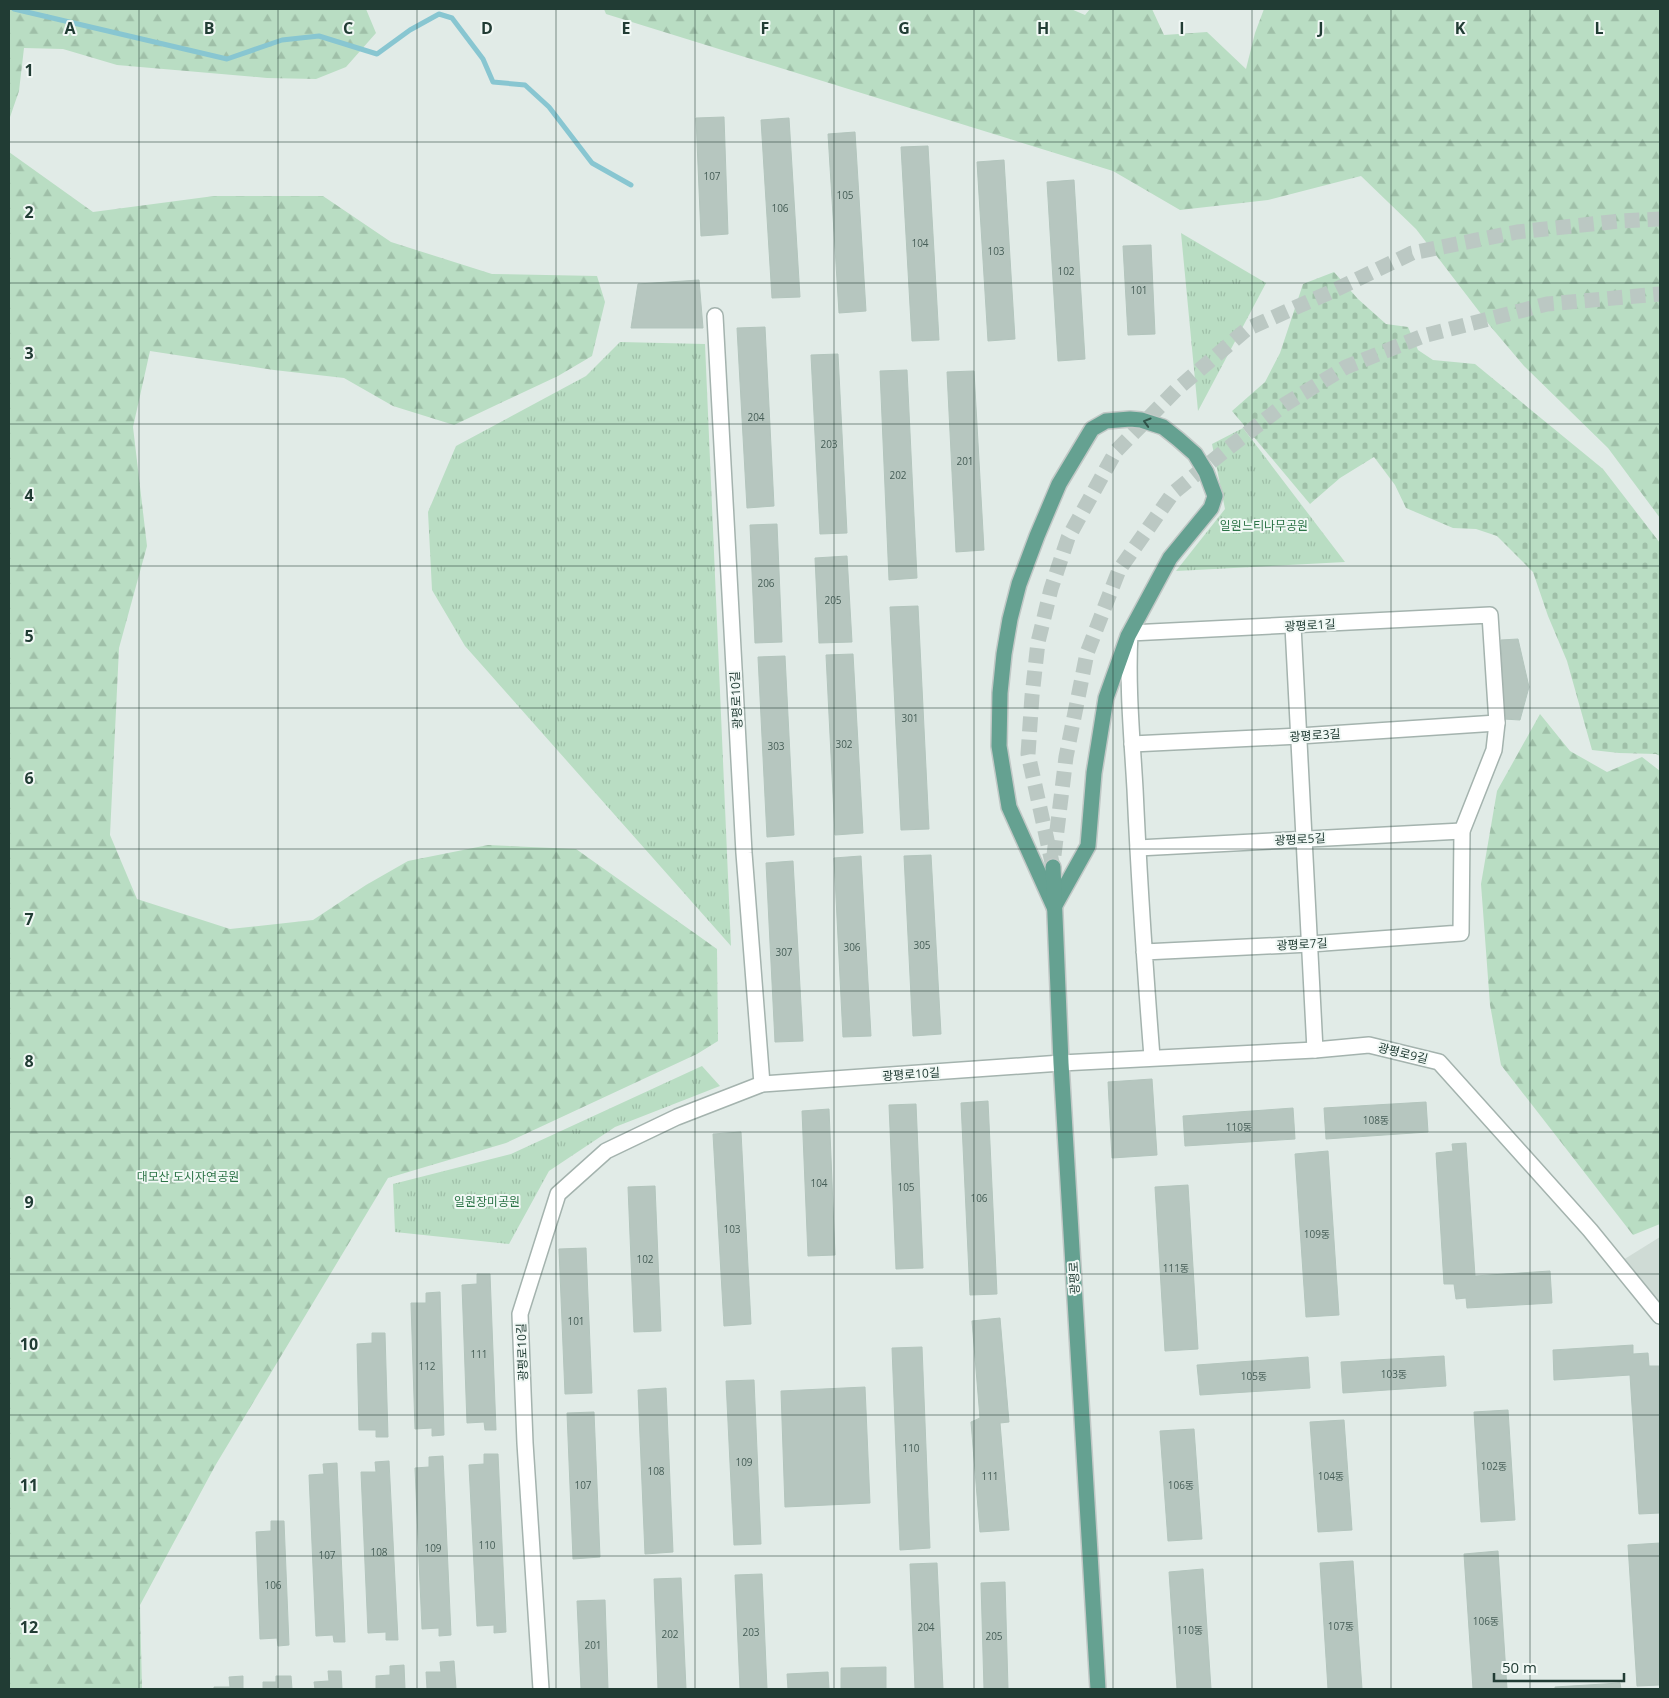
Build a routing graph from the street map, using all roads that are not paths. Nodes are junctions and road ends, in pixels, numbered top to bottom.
1 (715, 316) dead end
2 (1293, 626) junction
3 (1497, 723) junction
4 (1299, 736) junction
5 (1132, 744) junction
6 (1462, 831) junction
7 (1304, 839) junction
8 (1138, 848) junction
9 (1053, 866) tunnel mouth
10 (1054, 907) junction
11 (1310, 944) junction
12 (1144, 952) junction
13 (1316, 1050) junction
14 (1152, 1057) junction
15 (1061, 1063) junction
16 (762, 1084) junction
17 (1660, 1316) edge
18 (541, 1689) edge
19 (1098, 1689) edge

1 - 16 street, 광평로10길
2 - 3 street, 광평로1길
2 - 4 street
2 - 5 street, 광평로1길
3 - 4 street, 광평로3길
3 - 6 street
4 - 5 street, 광평로3길
4 - 7 street
5 - 8 street
6 - 7 street, 광평로5길
6 - 11 street, 광평로7길
7 - 8 street, 광평로5길
7 - 11 street
8 - 12 street
9 - 10 main road, 광평로
10 -> 10 main road
10 - 15 main road, 광평로
11 - 12 street, 광평로7길
11 - 13 street
12 - 14 street
13 - 14 street, 광평로9길
13 - 17 street, 광평로9길
14 - 15 street, 광평로9길
15 - 16 street, 광평로10길
15 - 19 main road, 광평로
16 - 18 street, 광평로10길

